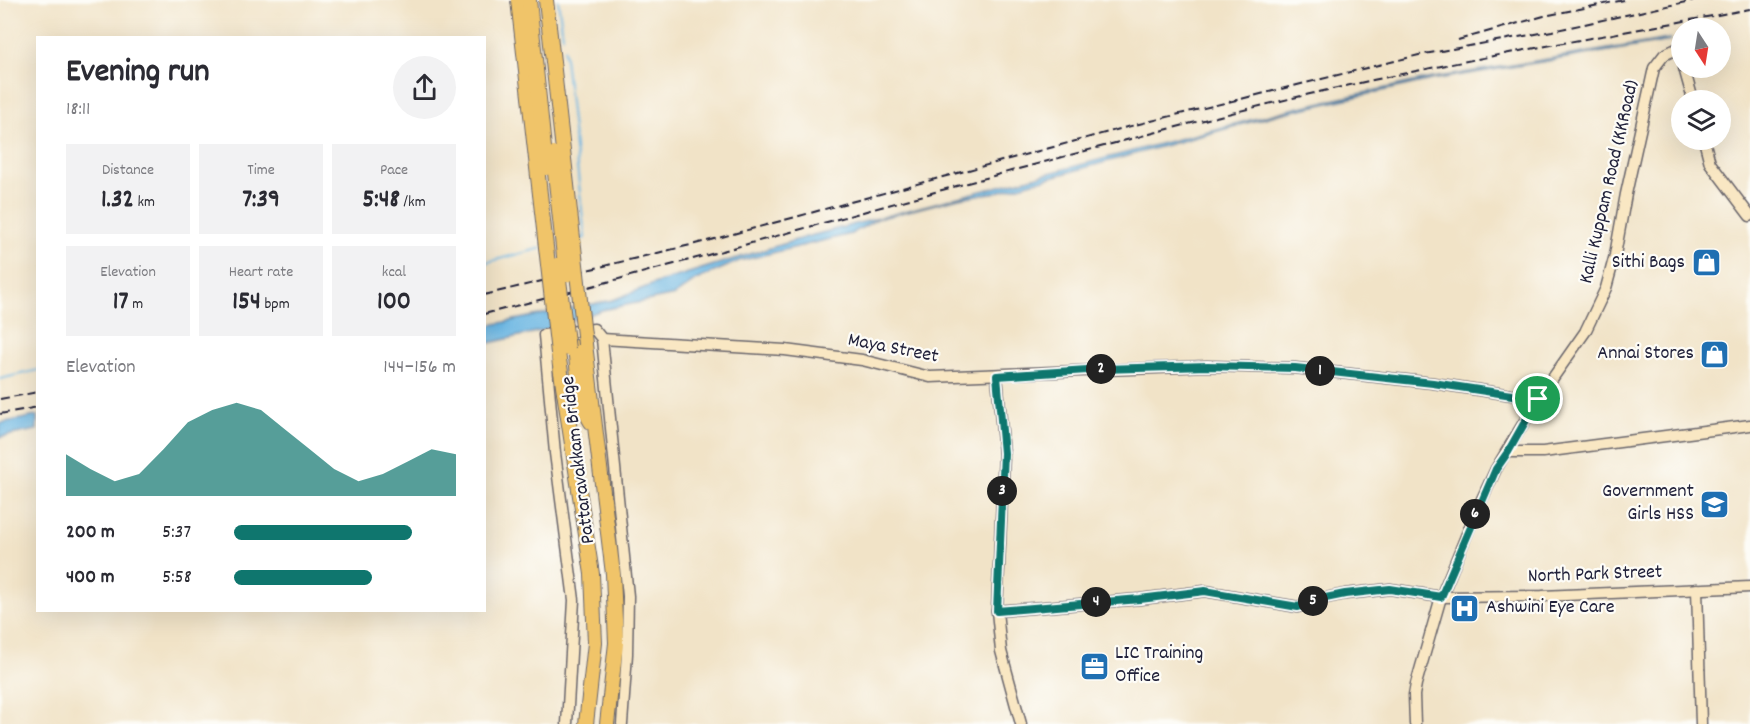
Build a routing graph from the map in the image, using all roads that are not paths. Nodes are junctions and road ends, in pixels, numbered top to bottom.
1 (518, 0) edge
2 (529, 0) edge
3 (539, 0) edge
4 (546, 0) edge
5 (1671, 52) edge
6 (1706, 150) edge
7 (1750, 216) edge
8 (602, 339) junction
9 (572, 348) junction
10 (997, 376) junction
11 (1538, 399) junction
12 (1750, 425) edge
13 (1508, 452) junction
14 (1750, 587) edge
15 (1697, 589) junction
16 (1441, 597) junction
17 (997, 611) junction
18 (587, 717) edge
19 (609, 718) edge
20 (567, 724) edge
21 (622, 724) edge
22 (1021, 724) edge
23 (1415, 724) edge
24 (1701, 724) edge

1 - 9 highway, Pattaravakkam Bridge, bridge
2 - 9 highway, bridge
3 - 9 highway, bridge
4 - 9 highway, bridge
5 - 11 street, Kalli Kuppam Road (KKRoad)
6 - 7 street
8 - 10 street, Maya Street
8 - 20 street, Maya Street
8 - 21 street
9 - 18 highway, Pattaravakkam Bridge
9 - 19 highway, Pattaravakkam Bridge
10 - 11 street, Maya Street
10 - 17 street
11 - 13 street, Kalli Kuppam Road (KKRoad)
12 - 13 street
13 - 16 street, Kalli Kuppam Road (KKRoad)
14 - 15 street, North Park Street
15 - 16 street, North Park Street
15 - 24 street
16 - 17 street, North Park Street
16 - 23 street, Kalli Kuppam Road (KKRoad)
17 - 22 street

